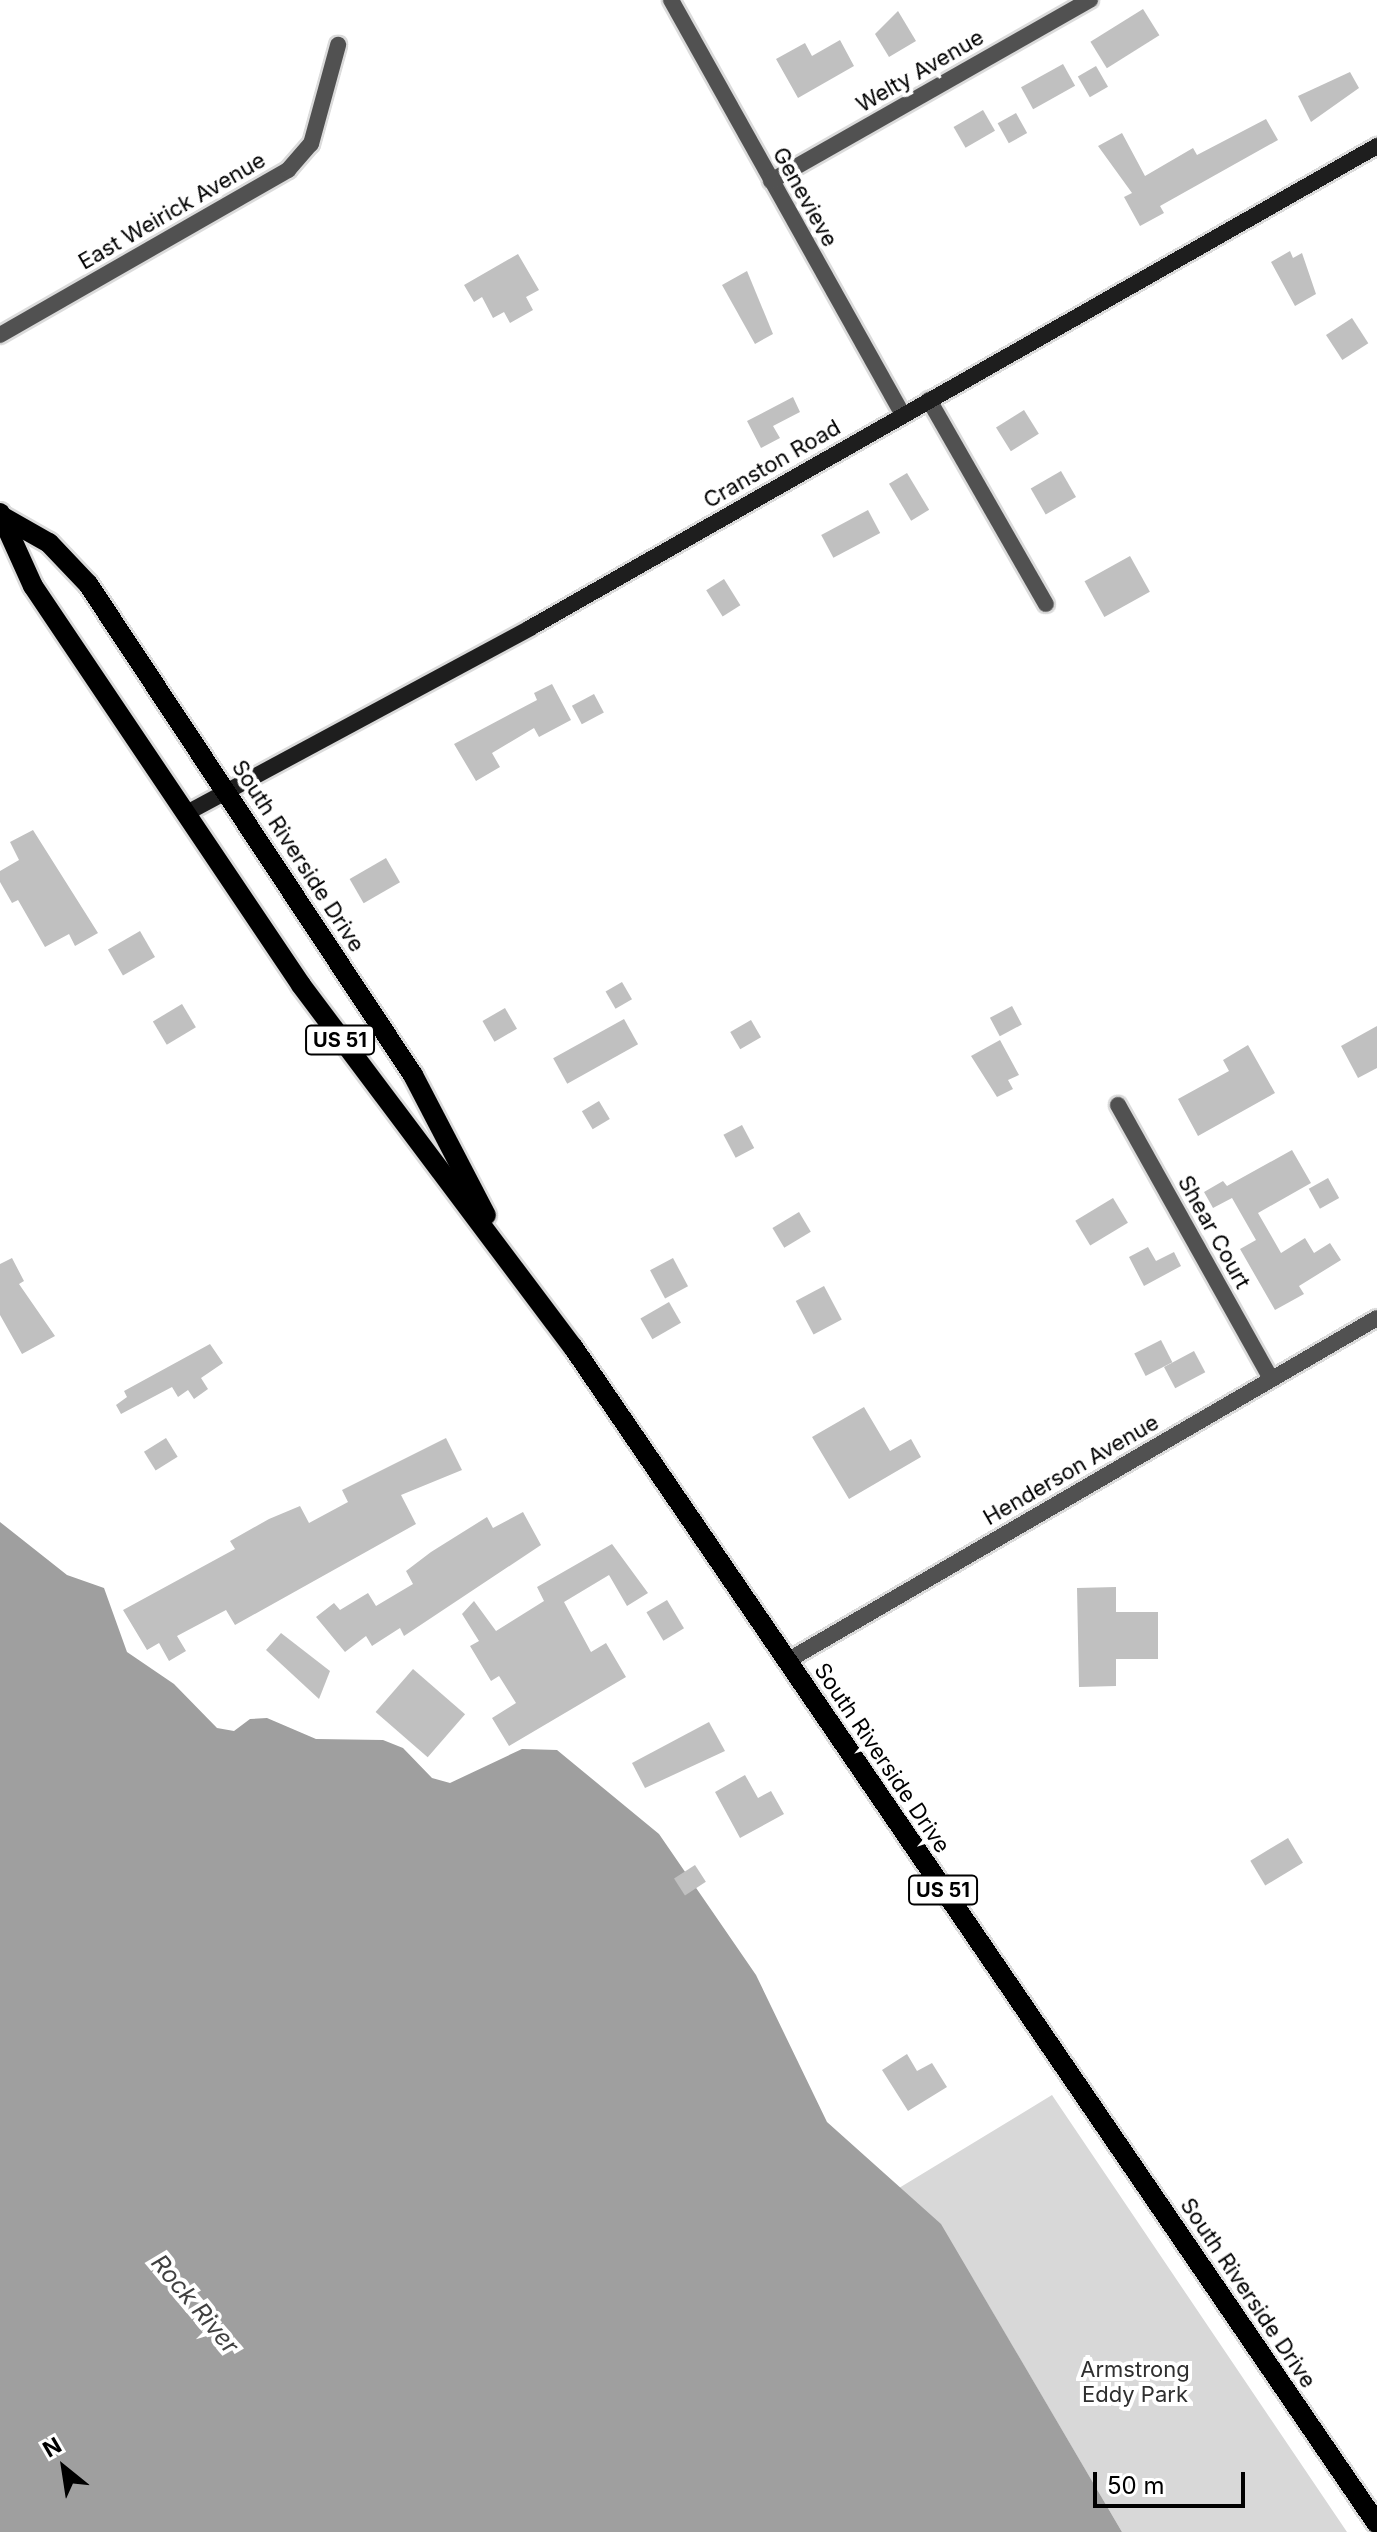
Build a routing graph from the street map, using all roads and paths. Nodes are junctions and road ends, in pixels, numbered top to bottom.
1 (671, 0) edge
2 (1090, 0) edge
3 (338, 45) dead end
4 (1377, 146) edge
5 (771, 181) junction
6 (0, 335) edge
7 (929, 400) junction
8 (903, 415) junction
9 (2, 515) edge
10 (1046, 604) dead end
11 (228, 791) junction
12 (185, 814) junction
13 (1118, 1105) dead end
14 (507, 1258) junction
15 (1377, 1318) edge
16 (1271, 1379) junction
17 (787, 1661) junction
18 (1377, 2524) edge

1 - 5 street, Genevieve
2 - 5 street, Welty Avenue
3 - 6 street, East Weirick Avenue
4 - 7 street, Cranston Road
5 - 8 street, Genevieve
7 - 8 street, Cranston Road
7 - 10 street
8 - 11 street, Cranston Road
9 - 11 main road, South Riverside Drive / US 51
9 - 12 main road, South Riverside Drive / US 51
11 - 12 street, Cranston Road
11 - 14 main road, South Riverside Drive / US 51
12 - 14 main road, South Riverside Drive / US 51
13 - 16 street, Shear Court
14 - 17 main road, South Riverside Drive / US 51
15 - 16 street, Henderson Avenue
16 - 17 street, Henderson Avenue
17 - 18 main road, South Riverside Drive / US 51

